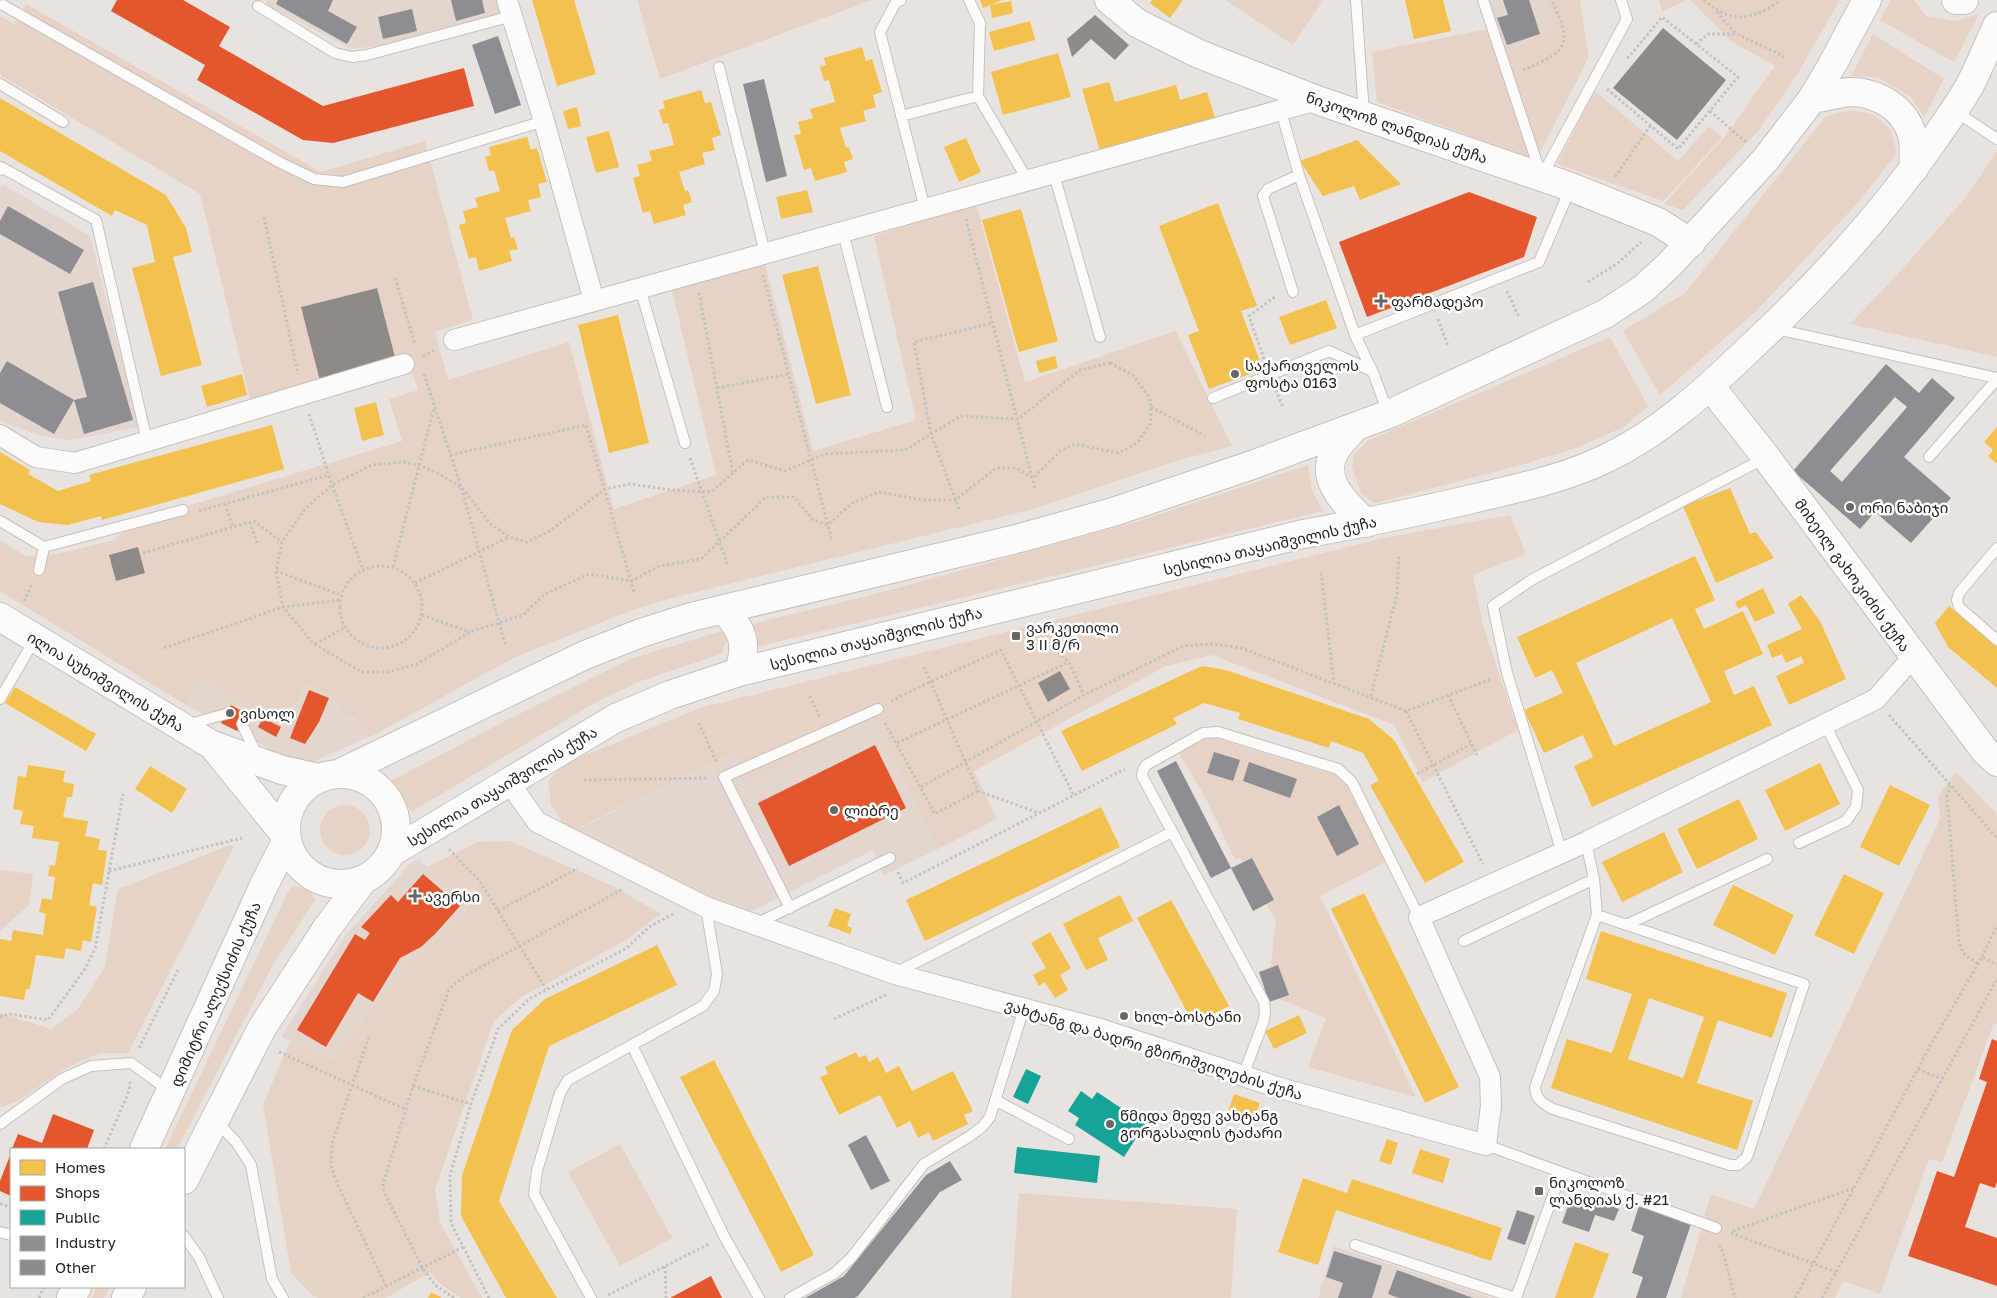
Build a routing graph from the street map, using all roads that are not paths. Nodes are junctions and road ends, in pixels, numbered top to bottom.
1 (249, 0) edge
2 (901, 0) edge
3 (969, 0) edge
4 (1109, 0) edge
5 (1356, 0) edge
6 (1483, 0) edge
7 (1621, 0) edge
8 (1866, 0) edge
9 (1956, 0) edge
10 (1964, 0) edge
11 (3, 3) edge
12 (260, 3) edge
13 (510, 8) edge
14 (1997, 26) edge
15 (719, 67) dead end
16 (0, 84) edge
17 (978, 96) junction
18 (1812, 99) junction
19 (1317, 100) junction
20 (1281, 111) junction
21 (1954, 111) junction
22 (901, 116) junction
23 (1364, 116) junction
24 (544, 121) junction
25 (63, 122) dead end
26 (1997, 139) edge
27 (1914, 169) junction
28 (0, 170) edge
29 (1054, 174) junction
30 (1299, 175) junction
31 (1542, 177) junction
32 (1028, 181) junction
33 (1571, 187) junction
34 (925, 209) junction
35 (843, 232) junction
36 (1691, 243) junction
37 (761, 255) junction
38 (640, 288) junction
39 (1292, 288) road end
40 (594, 301) junction
41 (1772, 328) junction
42 (1355, 335) junction
43 (1100, 337) dead end
44 (454, 340) road end
45 (412, 362) road end
46 (1372, 371) junction
47 (1997, 379) edge
48 (1710, 386) junction
49 (1213, 398) dead end
50 (887, 407) dead end
51 (1388, 414) junction
52 (1355, 427) junction
53 (0, 435) edge
54 (147, 442) junction
55 (685, 443) road end
56 (1766, 457) junction
57 (1929, 457) dead end
58 (183, 510) road end
59 (0, 521) edge
60 (1366, 523) junction
61 (44, 547) junction
62 (1997, 548) edge
63 (39, 570) dead end
64 (724, 609) junction
65 (0, 617) edge
66 (36, 638) junction
67 (1997, 640) edge
68 (1913, 657) junction
69 (739, 672) junction
70 (0, 699) edge
71 (878, 709) road end
72 (226, 714) dead end
73 (242, 724) dead end
74 (1825, 724) junction
75 (181, 726) junction
76 (212, 745) junction
77 (1997, 762) edge
78 (261, 763) junction
79 (329, 776) junction
80 (508, 781) junction
81 (1172, 832) junction
82 (286, 838) junction
83 (1586, 842) junction
84 (1799, 843) dead end
85 (392, 852) junction
86 (1562, 853) junction
87 (890, 858) road end
88 (1767, 858) dead end
89 (1594, 879) junction
90 (364, 880) junction
91 (706, 907) junction
92 (790, 908) junction
93 (1597, 915) junction
94 (1419, 917) junction
95 (755, 925) junction
96 (1626, 925) junction
97 (1464, 941) dead end
98 (895, 974) junction
99 (1024, 1008) junction
100 (632, 1045) junction
101 (1243, 1076) junction
102 (171, 1092) junction
103 (995, 1100) junction
104 (214, 1119) junction
105 (0, 1124) edge
106 (1069, 1139) dead end
107 (1486, 1145) junction
108 (144, 1148) edge
109 (1561, 1173) junction
110 (185, 1178) edge
111 (1712, 1226) road end
112 (185, 1237) edge
113 (1355, 1245) dead end
114 (218, 1298) edge
115 (283, 1298) edge
116 (590, 1298) edge
117 (759, 1298) edge
118 (790, 1298) edge

1 - 12 lane
2 - 22 lane
3 - 17 lane
4 - 19 main road, ნიკოლოზ ლანდიას ქუჩა
5 - 23 lane
6 - 31 lane
7 - 31 lane
8 - 18 main road
9 - 10 main road
11 - 24 lane
12 - 13 lane
13 - 24 street
14 - 21 main road, სესილია თაყაიშვილის ქუჩა
15 - 37 lane
16 - 25 lane
17 - 22 lane
17 - 32 lane
18 - 27 main road
18 - 36 main road
19 - 20 street
19 - 23 main road, ნიკოლოზ ლანდიას ქუჩა
20 - 29 street
20 - 30 lane
21 - 26 lane
21 - 27 main road, სესილია თაყაიშვილის ქუჩა
22 - 34 lane
23 - 31 main road, ნიკოლოზ ლანდიას ქუჩა
24 - 40 street
27 - 41 main road, სესილია თაყაიშვილის ქუჩა
28 - 54 lane
29 - 32 street
29 - 43 lane
30 - 39 lane
30 - 42 lane
31 - 33 main road, ნიკოლოზ ლანდიას ქუჩა
32 - 34 street
33 - 36 main road, ნიკოლოზ ლანდიას ქუჩა
33 - 42 lane
34 - 35 street
35 - 37 street
35 - 50 lane
36 - 51 main road
37 - 38 street
38 - 40 street
38 - 55 lane
40 - 44 street
41 - 47 lane
41 - 48 main road, სესილია თაყაიშვილის ქუჩა
42 - 46 lane
45 - 54 street
46 - 49 lane
46 - 51 lane
47 - 57 lane
48 - 56 main road, მიხეილ გახოკიძის ქუჩა
48 - 60 main road, სესილია თაყაიშვილის ქუჩა
51 - 52 main road
52 - 60 main road
52 - 64 main road
53 - 54 street
56 - 68 main road, მიხეილ გახოკიძის ქუჩა
56 - 86 lane
58 - 61 lane
59 - 61 lane
60 - 69 main road, სესილია თაყაიშვილის ქუჩა
61 - 63 lane
62 - 67 lane
64 - 69 main road
64 - 79 main road
65 - 66 main road, ილია სუხიშვილის ქუჩა
66 - 70 lane
66 - 75 main road, ილია სუხიშვილის ქუჩა
68 - 74 street
68 - 77 main road, მიხეილ გახოკიძის ქუჩა
69 - 80 main road, სესილია თაყაიშვილის ქუჩა
71 - 92 lane
72 - 75 lane
73 - 78 lane
74 - 83 street
74 - 84 lane
75 - 76 main road, ილია სუხიშვილის ქუჩა
76 - 78 main road, ილია სუხიშვილის ქუჩა
76 - 82 main road, ილია სუხიშვილის ქუჩა
78 - 79 main road, ილია სუხიშვილის ქუჩა
79 - 82 main road
79 - 85 main road
80 - 85 main road, სესილია თაყაიშვილის ქუჩა
80 - 91 street, ვახტანგ და ბადრი გზირიშვილების ქუჩა
81 - 94 lane
81 - 98 lane
81 - 101 lane
82 - 90 main road
82 - 102 main road, დიმიტრი ალექსიძის ქუჩა
83 - 86 street
83 - 89 lane
85 - 90 main road
86 - 94 street
87 - 92 lane
88 - 96 lane
89 - 93 lane
89 - 97 lane
90 - 104 main road
91 - 95 street, ვახტანგ და ბადრი გზირიშვილების ქუჩა
91 - 100 lane
92 - 95 lane
93 - 96 lane
93 - 96 lane
94 - 107 street
95 - 98 street, ვახტანგ და ბადრი გზირიშვილების ქუჩა
98 - 99 street, ვახტანგ და ბადრი გზირიშვილების ქუჩა
99 - 101 street, ვახტანგ და ბადრი გზირიშვილების ქუჩა
99 - 103 lane
100 - 116 lane
100 - 117 lane
101 - 107 street, ვახტანგ და ბადრი გზირიშვილების ქუჩა
102 - 105 lane
102 - 108 main road, დიმიტრი ალექსიძის ქუჩა
103 - 106 lane
103 - 118 lane
104 - 110 main road
104 - 115 lane
107 - 109 lane, ვახტანგ და ბადრი გზირიშვილების ქუჩა
109 - 111 lane, ვახტანგ და ბადრი გზირიშვილების ქუჩა
109 - 113 lane
112 - 114 lane

